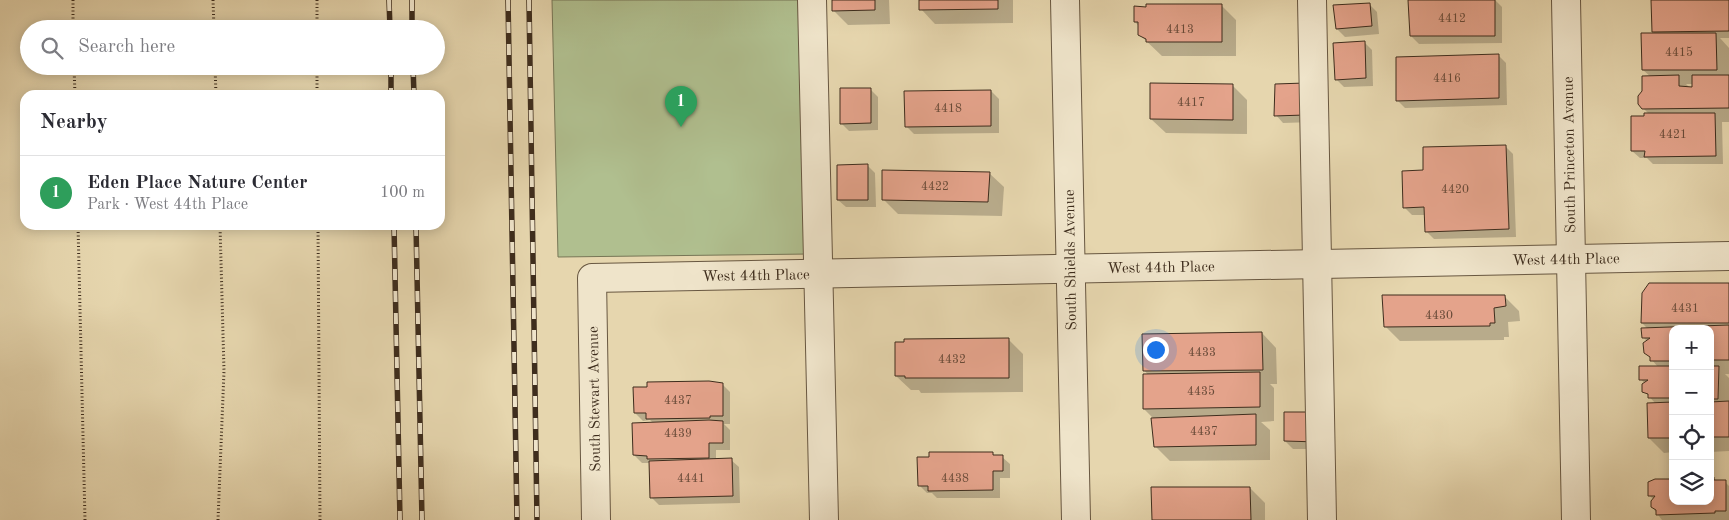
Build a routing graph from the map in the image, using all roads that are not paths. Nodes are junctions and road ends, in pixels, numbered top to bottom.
1 (812, 0) edge
2 (1065, 0) edge
3 (1312, 0) edge
4 (1566, 0) edge
5 (1729, 256) edge
6 (1571, 259) junction
7 (1317, 264) junction
8 (1070, 269) junction
9 (818, 274) junction
10 (592, 278) joint
11 (596, 520) edge
12 (824, 520) edge
13 (1076, 520) edge
14 (1322, 520) edge
15 (1576, 520) edge

1 - 9 street
2 - 8 street, South Shields Avenue
3 - 7 street
4 - 6 street, South Princeton Avenue
5 - 6 street, West 44th Place
6 - 7 street, West 44th Place
6 - 15 street, South Princeton Avenue
7 - 8 street, West 44th Place
7 - 14 street
8 - 9 street, West 44th Place
8 - 13 street, South Shields Avenue
9 - 10 street, West 44th Place
9 - 12 street
10 - 11 street, South Stewart Avenue

